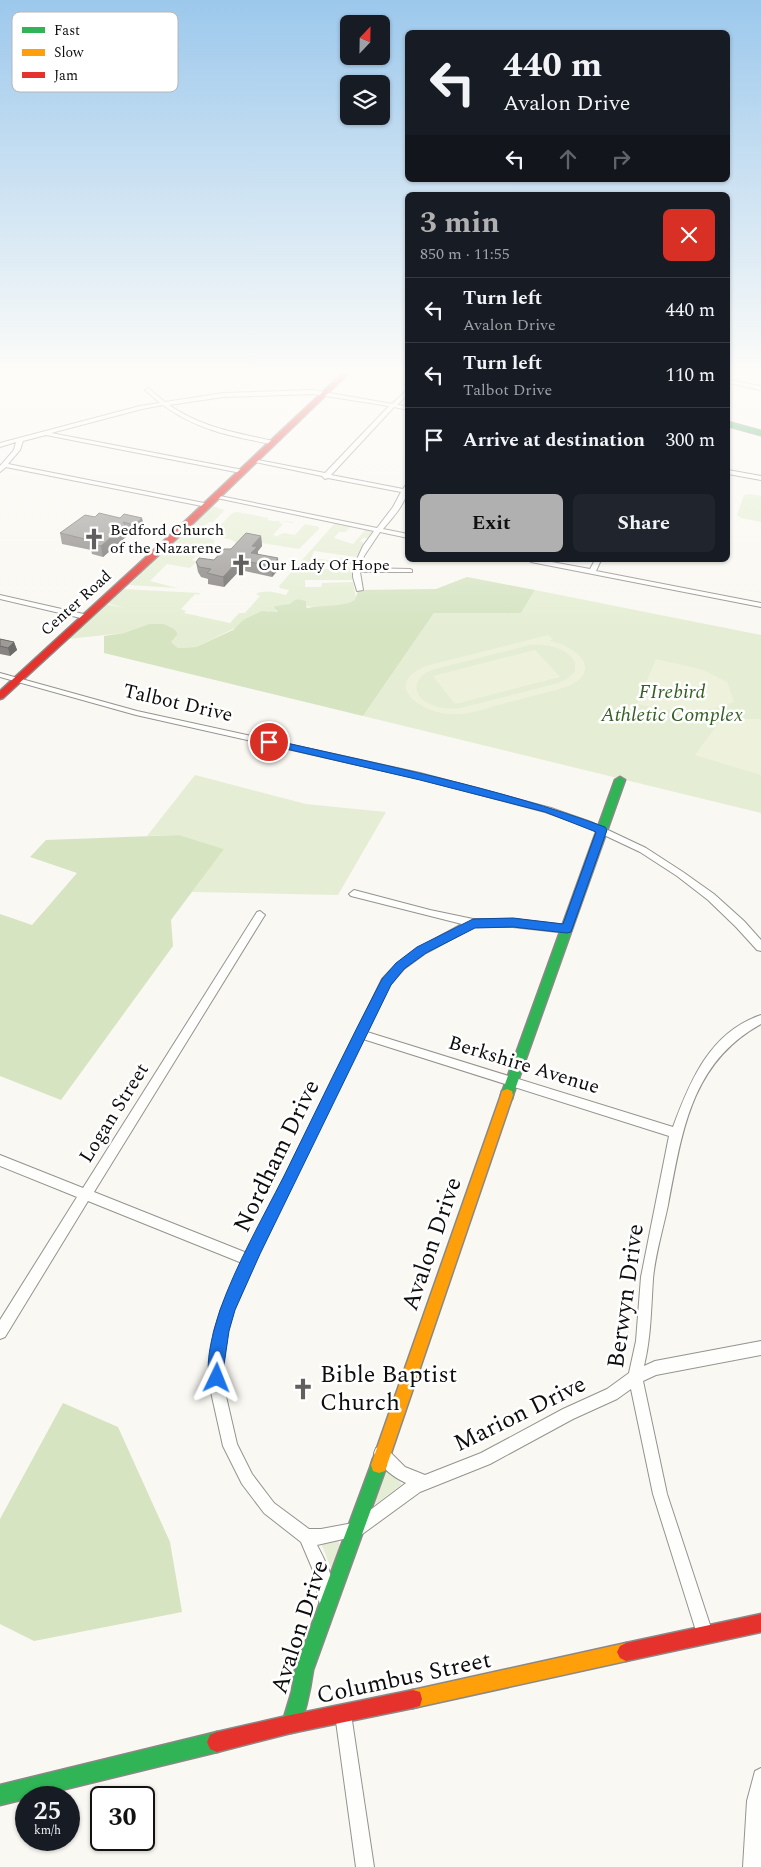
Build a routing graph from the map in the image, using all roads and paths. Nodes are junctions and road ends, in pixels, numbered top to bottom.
1 (11, 457) edge
2 (167, 457) edge
3 (257, 457) edge
4 (343, 457) edge
5 (253, 461) junction
6 (3, 467) edge
7 (241, 471) junction
8 (730, 472) edge
9 (325, 477) junction
10 (761, 478) edge
11 (405, 489) edge
12 (405, 491) edge
13 (211, 501) junction
14 (378, 530) junction
15 (405, 535) edge
16 (541, 562) edge
17 (597, 562) edge
18 (355, 570) junction
19 (410, 571) dead end
20 (592, 572) junction
21 (359, 590) dead end
22 (0, 597) edge
23 (761, 605) edge
24 (85, 617) junction
25 (0, 675) edge
26 (18, 680) junction
27 (0, 696) edge
28 (620, 780) dead end
29 (602, 830) junction
30 (354, 894) dead end
31 (260, 915) dead end
32 (440, 917) junction
33 (473, 924) junction
34 (567, 929) junction
35 (444, 939) junction
36 (761, 947) edge
37 (761, 1019) edge
38 (360, 1034) junction
39 (512, 1080) junction
40 (676, 1133) junction
41 (0, 1160) edge
42 (86, 1194) junction
43 (250, 1260) junction
44 (0, 1332) edge
45 (761, 1348) edge
46 (635, 1377) junction
47 (381, 1453) junction
48 (425, 1482) junction
49 (356, 1530) junction
50 (306, 1538) junction
51 (327, 1609) junction
52 (761, 1623) edge
53 (705, 1634) junction
54 (343, 1714) junction
55 (291, 1724) junction
56 (761, 1777) edge
57 (0, 1795) edge
58 (365, 1867) edge
59 (752, 1867) edge

1 - 6 street
2 - 7 street
3 - 5 street, Center Road
4 - 9 street
5 - 7 street, Center Road
5 - 9 street
6 - 13 street
7 - 13 street, Center Road
8 - 10 street
9 - 11 street
12 - 14 street
13 - 14 street
13 - 24 street, Center Road
14 - 15 street
14 - 18 street
16 - 20 street
17 - 20 street
18 - 19 street
18 - 21 street
20 - 23 street
22 - 24 street
24 - 26 street, Center Road
25 - 26 street, Talbot Drive
26 - 27 street, Center Road
26 - 29 street, Talbot Drive
28 - 29 street, Avalon Drive
29 - 34 street, Avalon Drive
29 - 36 street, Talbot Drive
30 - 32 street
31 - 42 street, Logan Street
32 - 33 street
32 - 35 street
33 - 34 street, Nordham Drive
33 - 35 street, Nordham Drive
34 - 39 street, Avalon Drive
35 - 38 street, Nordham Drive
37 - 40 street, Berwyn Drive
38 - 39 street, Berkshire Avenue
38 - 43 street, Nordham Drive
39 - 40 street, Berkshire Avenue
39 - 47 street, Avalon Drive
40 - 46 street, Berwyn Drive
41 - 42 street
42 - 43 street
42 - 44 street, Logan Street
43 - 50 street, Nordham Drive
45 - 46 street, Marion Drive
46 - 48 street, Marion Drive
46 - 53 street, Berwyn Drive
47 - 48 street
47 - 49 street, Avalon Drive
48 - 49 street, Marion Drive
49 - 50 street, Marion Drive
49 - 51 street, Avalon Drive
50 - 51 street, Nordham Drive
51 - 55 street, Avalon Drive
52 - 53 street, Columbus Street
53 - 54 street, Columbus Street
54 - 55 street, Columbus Street
54 - 58 street
55 - 57 street, Columbus Street
56 - 59 street

